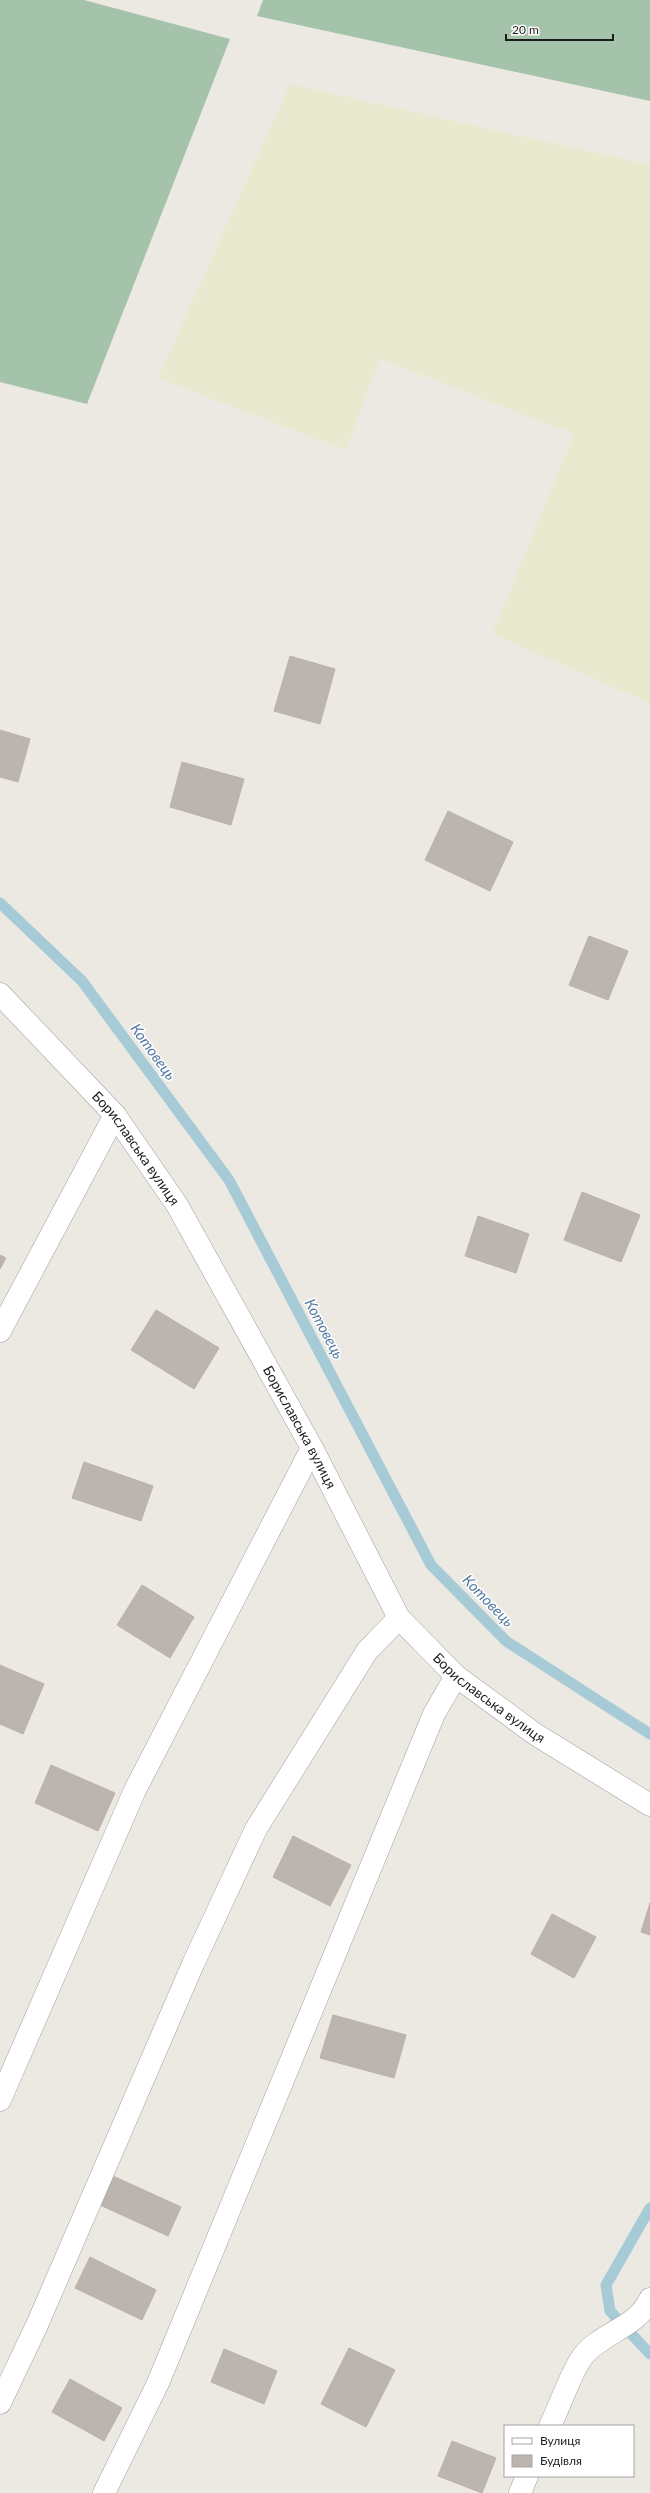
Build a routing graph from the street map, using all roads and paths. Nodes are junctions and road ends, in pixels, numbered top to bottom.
1 (0, 994) edge
2 (115, 1115) junction
3 (0, 1331) edge
4 (312, 1448) junction
5 (399, 1618) junction
6 (456, 1676) junction
7 (650, 1805) edge
8 (0, 2100) edge
9 (650, 2299) edge
10 (0, 2403) edge
11 (550, 2425) edge
12 (527, 2477) edge
13 (104, 2493) edge
14 (520, 2493) edge

1 - 2 street, Бориславська вулиця
2 - 3 street
2 - 4 street, Бориславська вулиця
4 - 5 street, Бориславська вулиця
4 - 8 street
5 - 6 street, Бориславська вулиця
5 - 10 street
6 - 7 street, Бориславська вулиця
6 - 13 street
9 - 11 street
12 - 14 street

